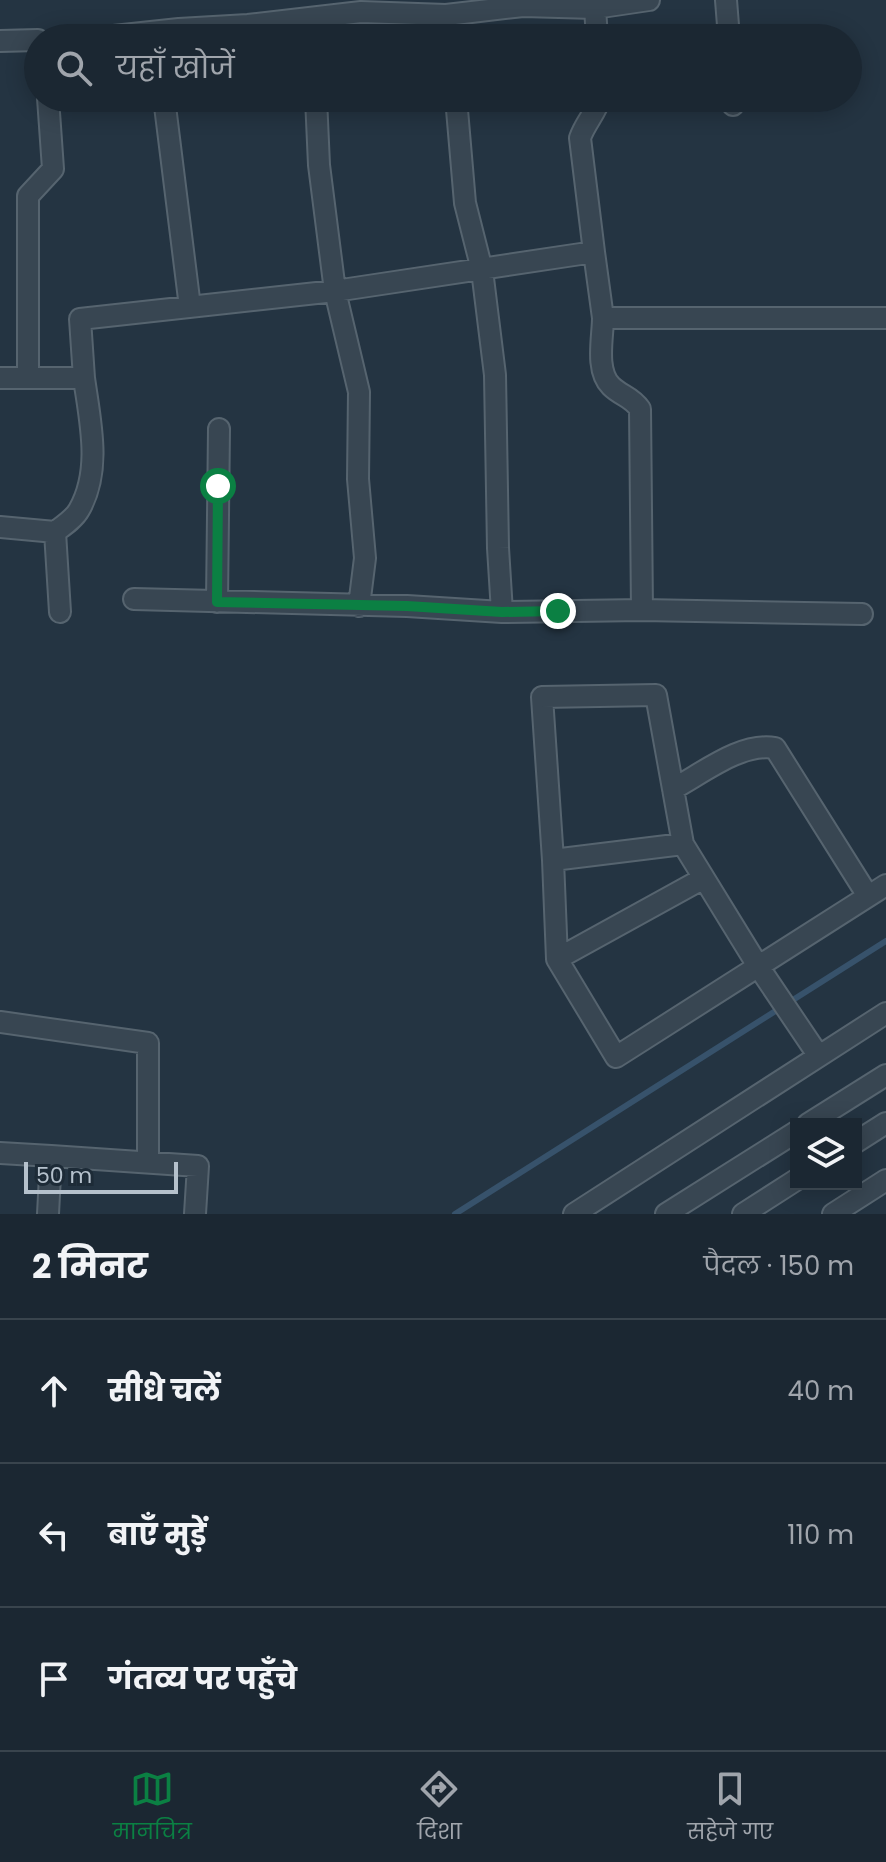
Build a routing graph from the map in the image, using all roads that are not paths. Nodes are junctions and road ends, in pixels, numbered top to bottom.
1 (649, 0) edge
2 (726, 0) edge
3 (595, 8) junction
4 (446, 15) junction
5 (318, 24) edge
6 (447, 24) edge
7 (596, 24) edge
8 (728, 24) edge
9 (24, 40) edge
10 (0, 41) edge
11 (49, 112) edge
12 (166, 112) edge
13 (317, 112) edge
14 (457, 112) edge
15 (595, 112) edge
16 (594, 252) junction
17 (482, 270) junction
18 (335, 291) junction
19 (190, 307) junction
20 (603, 318) junction
21 (886, 318) edge
22 (0, 378) edge
23 (28, 378) junction
24 (84, 378) junction
25 (219, 429) dead end
26 (0, 527) edge
27 (55, 532) junction
28 (134, 599) dead end
29 (217, 602) junction
30 (359, 606) junction
31 (642, 610) junction
32 (60, 612) dead end
33 (502, 612) junction
34 (862, 614) dead end
35 (673, 789) junction
36 (683, 844) junction
37 (553, 860) junction
38 (704, 878) junction
39 (877, 890) edge
40 (557, 959) junction
41 (758, 966) junction
42 (886, 1013) edge
43 (0, 1022) edge
44 (818, 1055) junction
45 (886, 1075) edge
46 (818, 1118) edge
47 (886, 1123) edge
48 (790, 1136) edge
49 (862, 1138) edge
50 (0, 1153) edge
51 (51, 1156) junction
52 (148, 1162) junction
53 (886, 1180) edge
54 (790, 1184) edge
55 (48, 1214) edge
56 (195, 1214) edge
57 (574, 1214) edge
58 (666, 1214) edge
59 (743, 1214) edge
60 (833, 1214) edge

1 - 3 street
2 - 8 street
3 - 4 street
3 - 7 street
4 - 5 street
4 - 6 street
9 - 10 street
11 - 23 street
12 - 19 street
13 - 18 street
14 - 17 street
15 - 16 street
16 - 17 street
16 - 20 street
17 - 18 street
17 - 33 street
18 - 19 street
18 - 30 street
19 - 24 street
20 - 21 street
20 - 31 street
22 - 23 street
23 - 24 street
24 - 27 street
25 - 29 street
26 - 27 street
27 - 32 street
28 - 29 street
29 - 30 street
30 - 33 street
31 - 33 street
31 - 34 street
35 - 36 street
35 - 37 street
35 - 39 street
36 - 37 street
36 - 38 street
37 - 40 street
38 - 40 street
38 - 41 street
39 - 41 street
40 - 41 street
41 - 44 street
42 - 44 street
43 - 52 street
44 - 57 street
45 - 46 street
47 - 49 street
48 - 58 street
50 - 51 street
51 - 52 street
51 - 55 street
52 - 56 street
53 - 60 street
54 - 59 street

